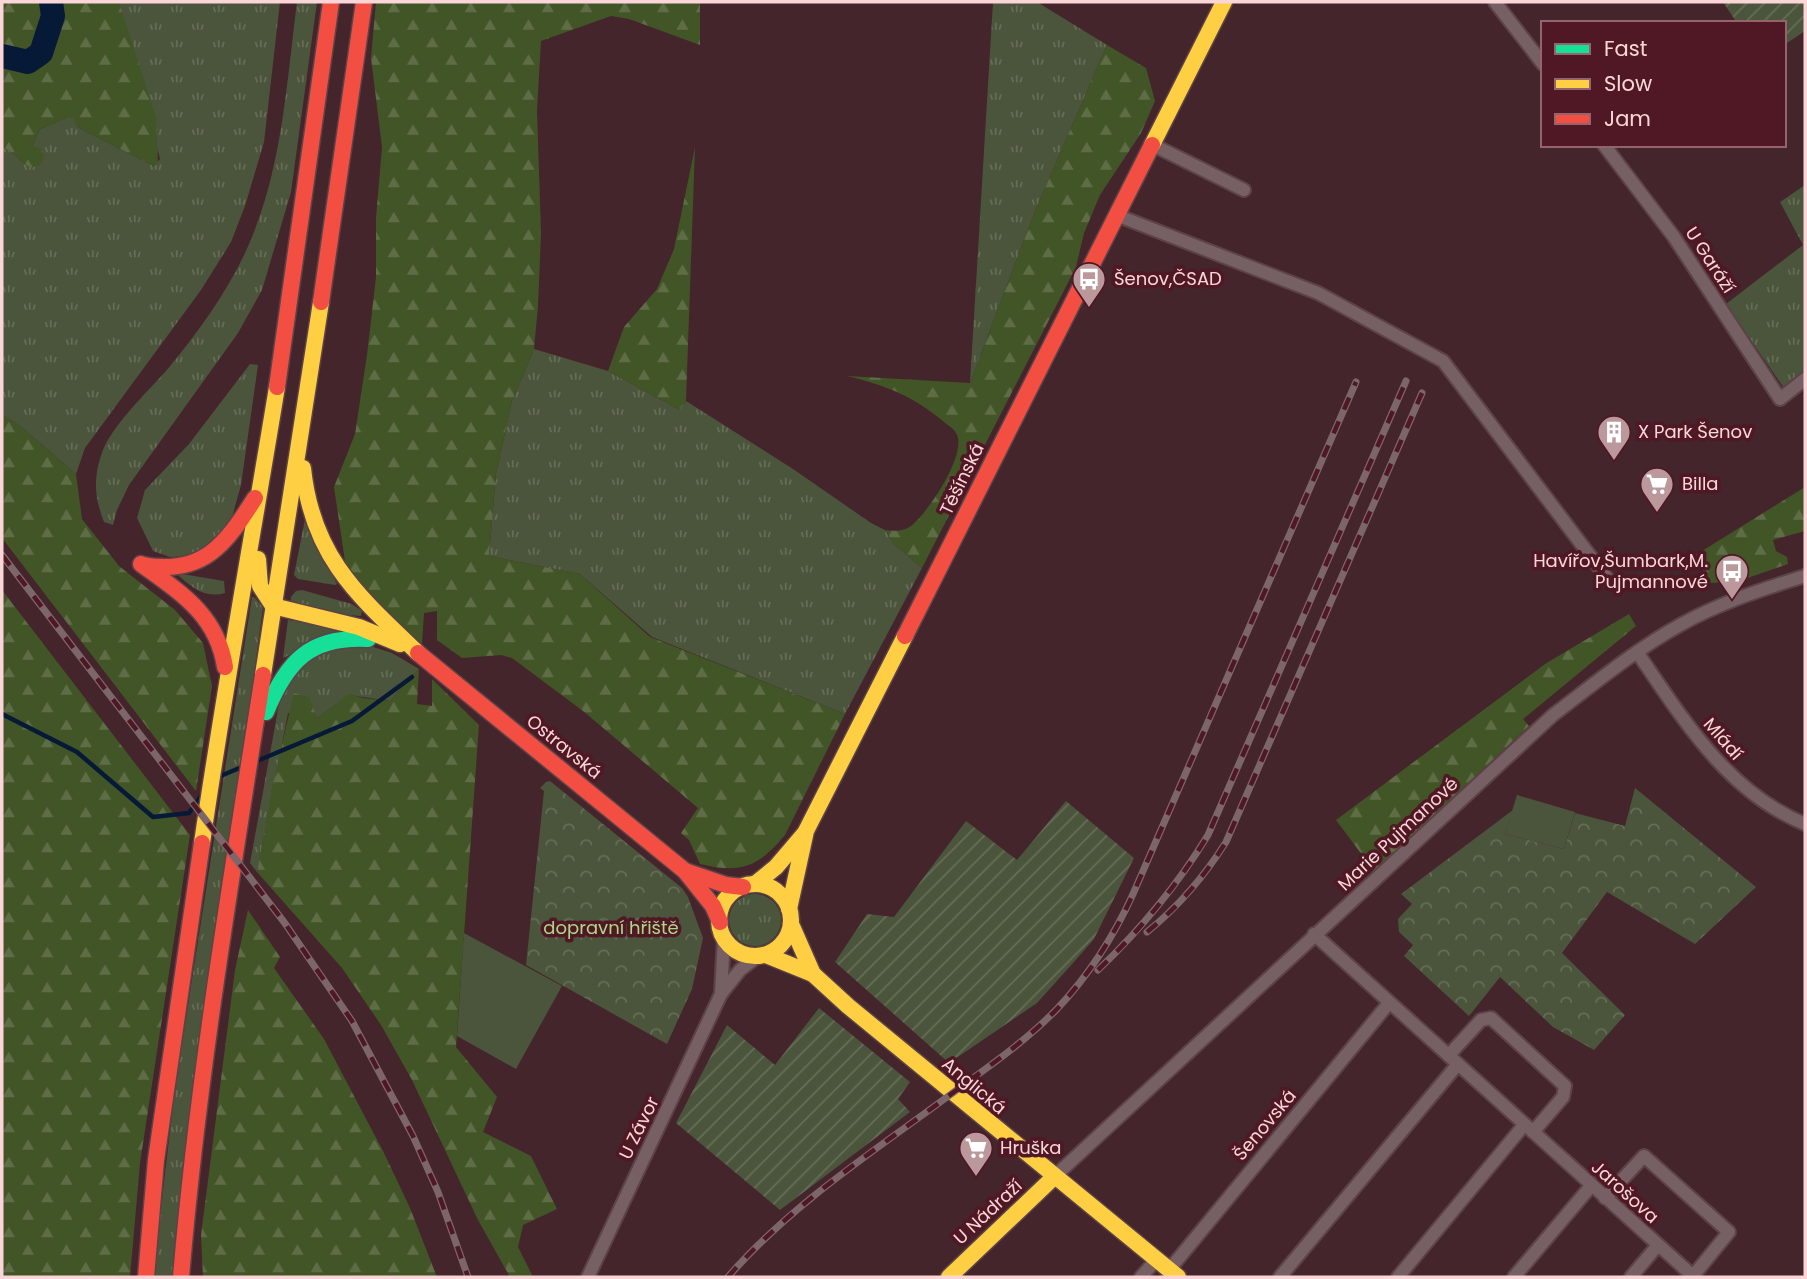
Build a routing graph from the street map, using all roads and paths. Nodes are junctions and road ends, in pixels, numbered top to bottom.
1 (331, 2) edge
2 (364, 2) edge
3 (1224, 2) edge
4 (1495, 2) edge
5 (1541, 61) edge
6 (1151, 144) junction
7 (1606, 147) edge
8 (1244, 190) dead end
9 (1115, 215) junction
10 (1805, 379) edge
11 (302, 425) junction
12 (260, 490) junction
13 (1805, 576) edge
14 (1610, 582) dead end
15 (273, 606) junction
16 (412, 650) junction
17 (1637, 652) junction
18 (223, 699) junction
19 (250, 757) junction
20 (1805, 824) edge
21 (807, 831) junction
22 (685, 871) junction
23 (749, 886) junction
24 (790, 917) junction
25 (722, 930) junction
26 (1314, 934) junction
27 (762, 955) junction
28 (813, 974) junction
29 (721, 994) junction
30 (1389, 1003) junction
31 (1454, 1060) junction
32 (1529, 1129) junction
33 (1054, 1177) junction
34 (1591, 1186) junction
35 (1605, 1198) junction
36 (1658, 1245) junction
37 (1167, 1269) edge
38 (146, 1277) edge
39 (181, 1277) edge
40 (588, 1277) edge
41 (949, 1277) edge
42 (1141, 1277) edge
43 (1280, 1277) edge
44 (1398, 1277) edge
45 (1514, 1277) edge
46 (1631, 1277) edge
47 (1694, 1277) edge

1 - 12 main road
2 - 11 main road
3 - 6 main road, Těšínská
4 - 5 street
6 - 8 street
6 - 9 main road, Těšínská
7 - 10 street, U Garáží
9 - 14 street
9 - 21 main road, Těšínská
11 - 15 main road
11 - 16 main road
12 - 15 main road
12 - 18 main road
12 - 18 main road
13 - 17 street, Marie Pujmanové
15 - 16 main road
15 - 19 main road
16 - 19 main road
16 - 22 main road, Ostravská
17 - 20 street, Mládí
17 - 26 street, Marie Pujmanové
18 - 38 main road
19 - 39 main road
21 - 23 main road, Těšínská
21 - 24 main road, Těšínská
22 - 23 main road, Ostravská
22 - 25 main road, Ostravská
23 - 24 main road
23 - 25 main road
24 - 27 main road
24 - 28 main road, Anglická
25 - 27 main road
25 - 29 street, U Závor
26 - 30 street, Jarošova
26 - 33 street, Marie Pujmanové
27 - 28 main road, Anglická
27 - 29 street, U Závor
28 - 33 main road, Anglická
29 - 40 street, U Závor
30 - 31 street, Jarošova
30 - 37 street, Šenovská
31 - 32 street, Jarošova
31 - 32 street
31 - 43 street
32 - 34 street, Jarošova
32 - 44 street
33 - 37 main road, Anglická
33 - 41 main road, U Nádraží
34 - 35 street, Jarošova
34 - 45 street
35 - 36 street, Jarošova
35 - 47 street
36 - 46 street
36 - 47 street, Jarošova
37 - 42 street, Šenovská

